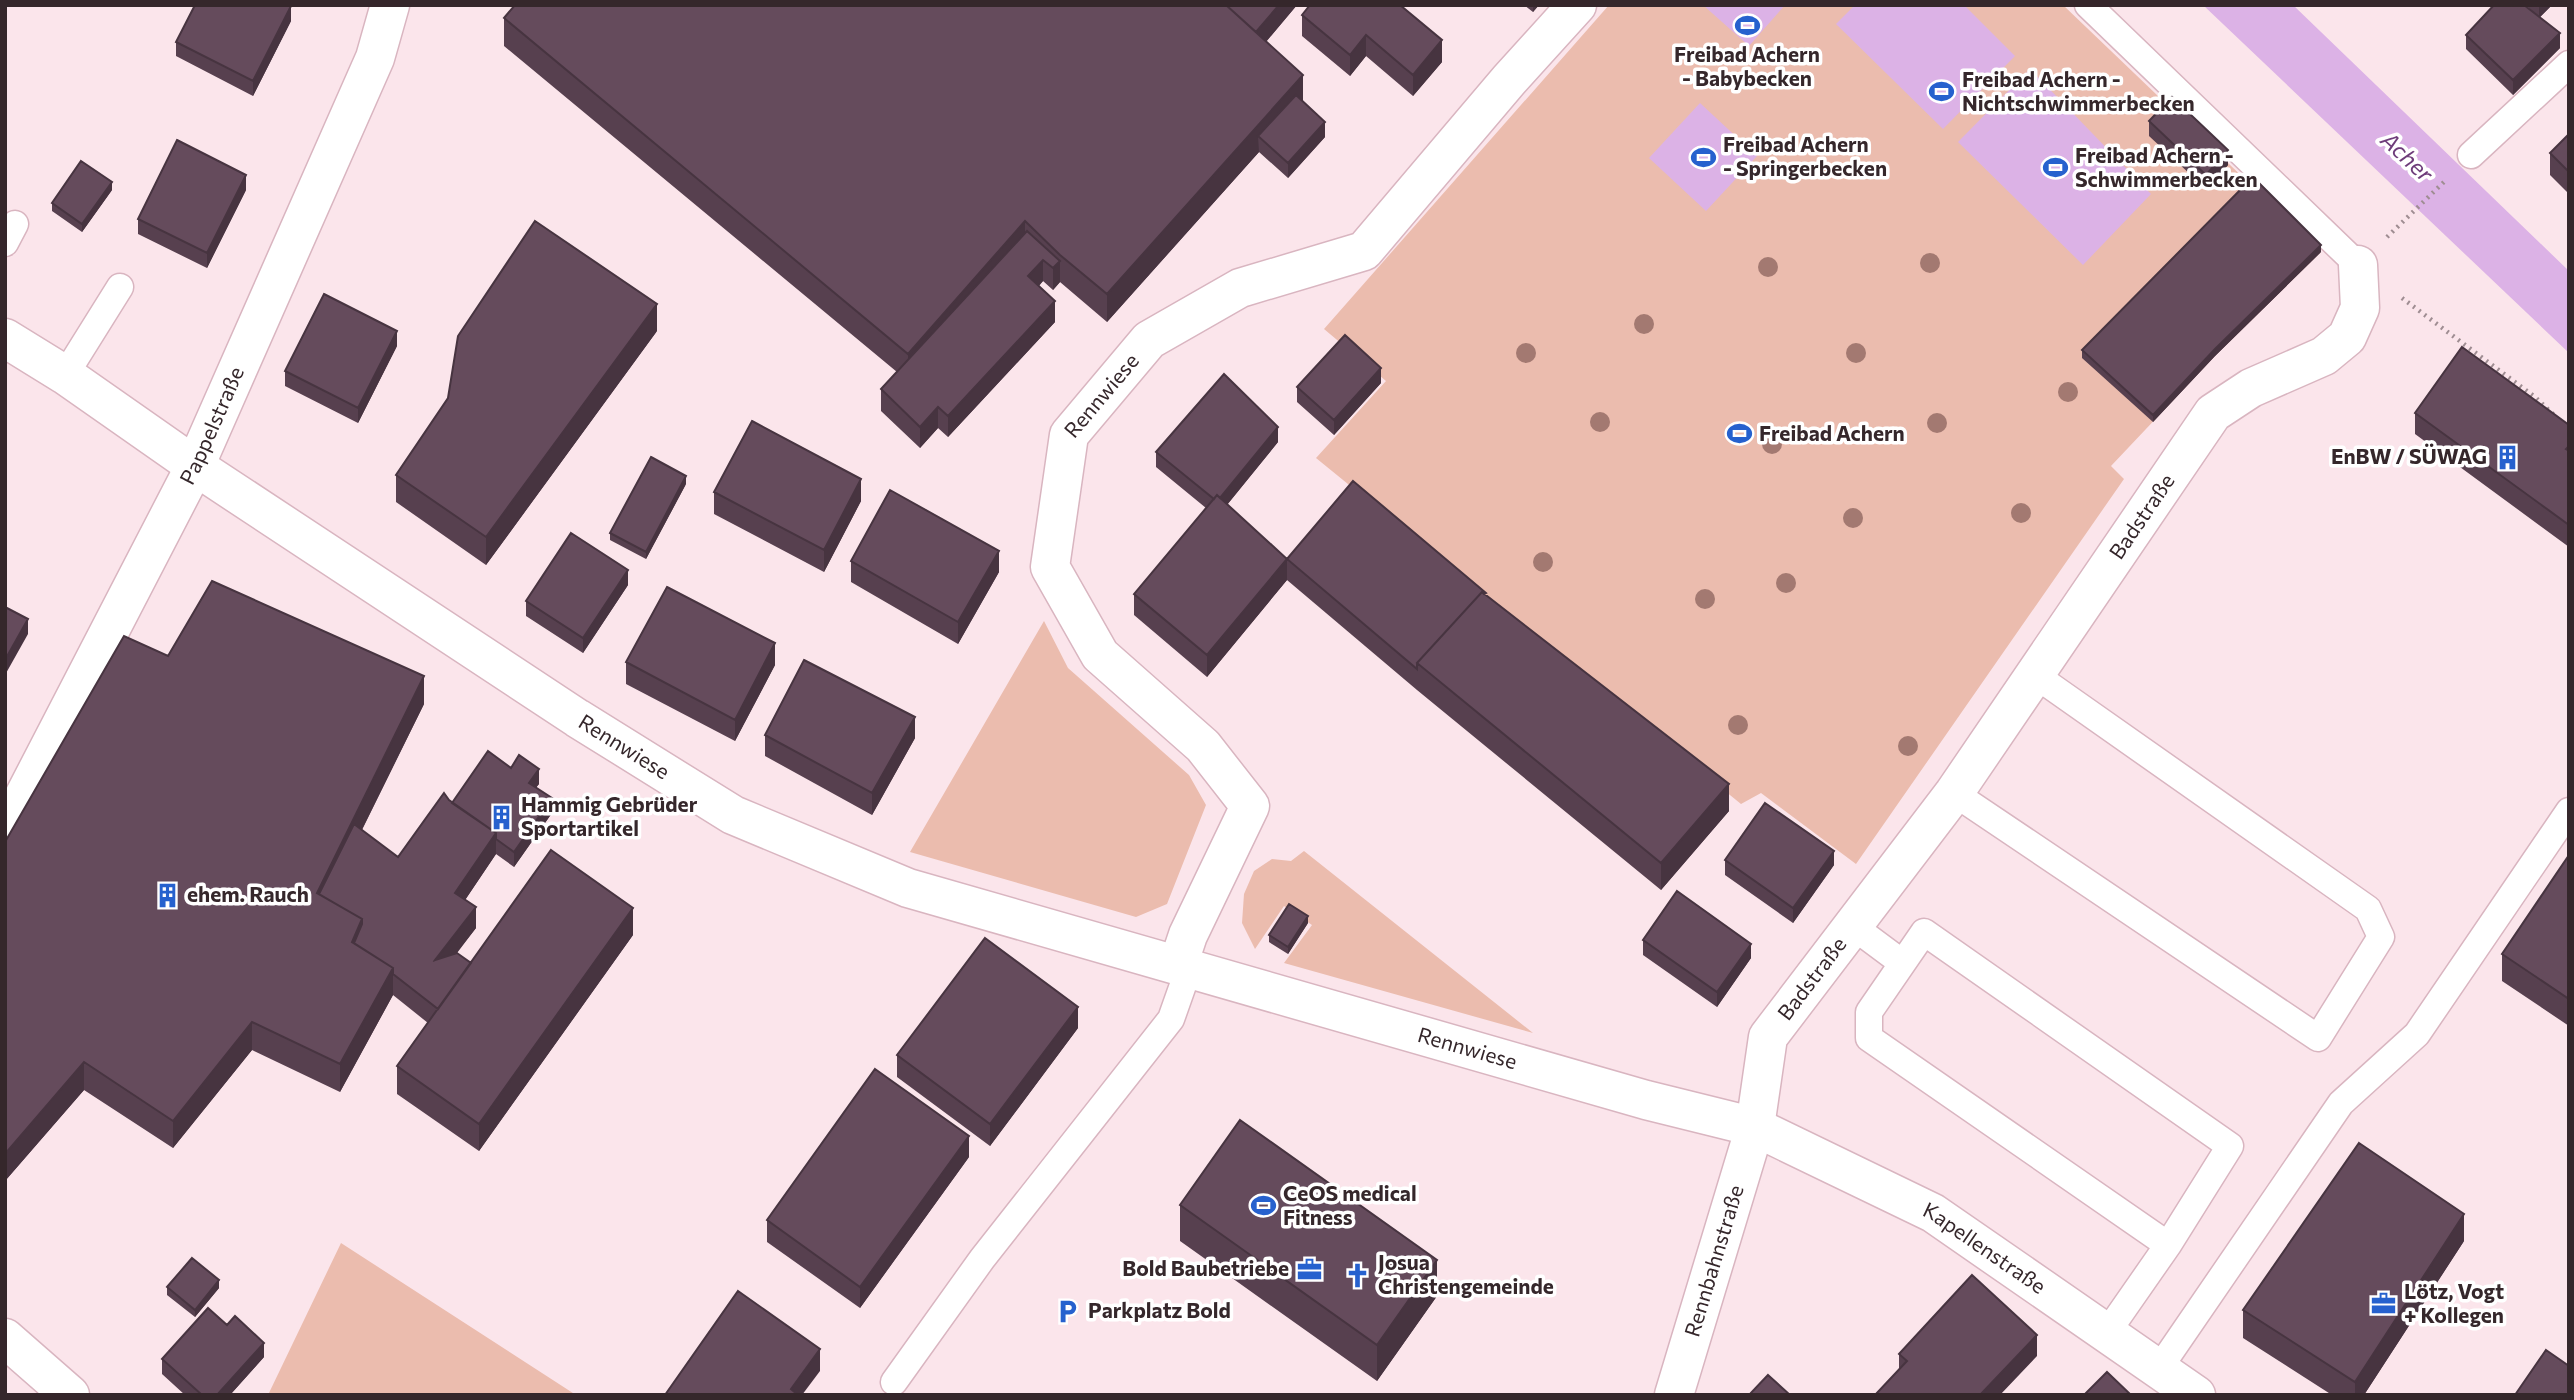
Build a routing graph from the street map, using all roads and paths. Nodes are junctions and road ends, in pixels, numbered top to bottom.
1 (390, 5) edge
2 (1577, 5) edge
3 (2088, 5) edge
4 (2569, 64) edge
5 (2472, 155) joint
6 (2405, 220) dead end
7 (2358, 265) junction
8 (120, 287) dead end
9 (5, 338) edge
10 (65, 375) junction
11 (2560, 421) edge
12 (195, 466) junction
13 (2035, 675) junction
14 (1954, 793) junction
15 (2569, 811) edge
16 (5, 834) edge
17 (1854, 927) junction
18 (1901, 962) junction
19 (1184, 967) junction
20 (1755, 1127) junction
21 (2168, 1245) junction
22 (2106, 1334) junction
23 (5, 1338) edge
24 (2158, 1370) junction
25 (894, 1382) dead end
26 (70, 1395) edge
27 (1674, 1395) edge
28 (2196, 1395) edge

1 - 12 street, Pappelstraße
2 - 19 street, Rennwiese
3 - 7 lane
4 - 5 lane
5 - 6 path
7 - 11 path
7 - 13 street, Badstraße
8 - 10 lane
9 - 10 street, Rennwiese
10 - 12 street, Rennwiese
12 - 16 street, Pappelstraße
12 - 19 street, Rennwiese
13 - 14 street, Badstraße
13 - 14 lane
14 - 17 street, Badstraße
15 - 24 lane
17 - 18 lane
17 - 20 street, Badstraße
18 - 21 lane
18 - 21 lane
19 - 20 street, Rennwiese
19 - 25 lane
20 - 22 street, Kapellenstraße
20 - 27 street, Rennbahnstraße
21 - 22 lane
22 - 24 street, Kapellenstraße
23 - 26 street
24 - 28 street, Kapellenstraße

